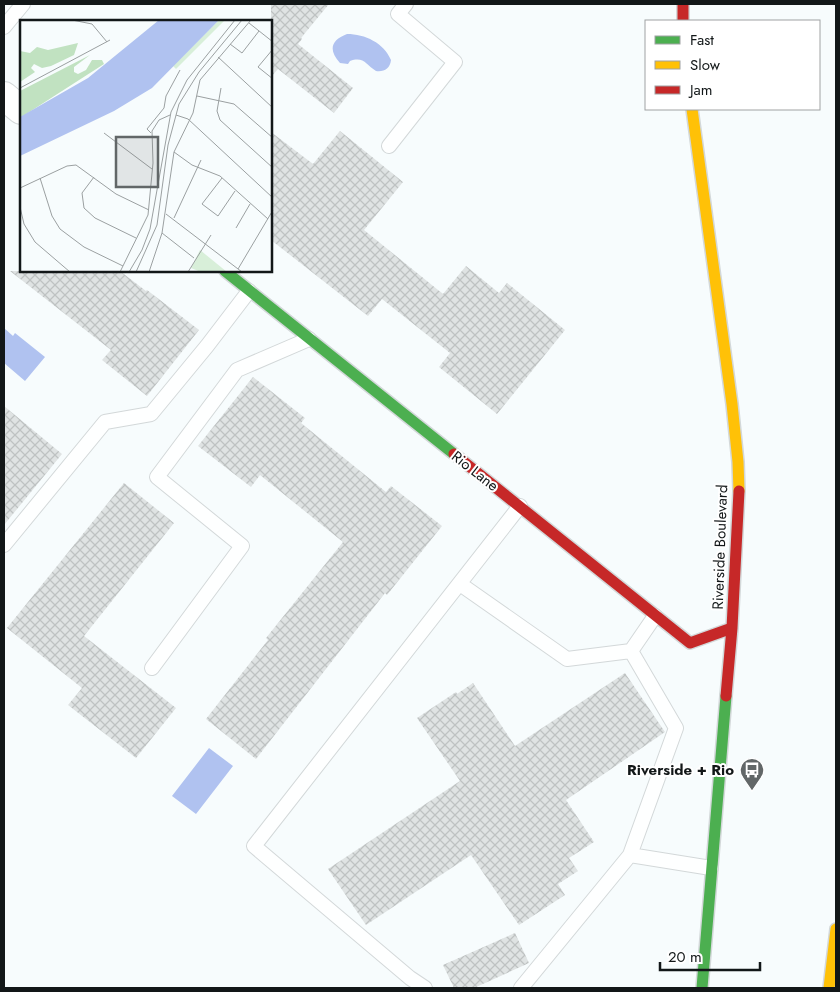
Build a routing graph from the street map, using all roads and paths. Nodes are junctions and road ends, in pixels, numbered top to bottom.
1 (23, 4) edge
2 (406, 4) edge
3 (683, 4) edge
4 (683, 20) edge
5 (4, 27) edge
6 (4, 96) edge
7 (20, 109) edge
8 (692, 110) edge
9 (389, 146) dead end
10 (225, 272) edge
11 (249, 291) junction
12 (309, 339) junction
13 (520, 506) junction
14 (4, 545) edge
15 (460, 584) junction
16 (655, 616) junction
17 (732, 628) junction
18 (631, 651) junction
19 (152, 668) dead end
20 (630, 855) junction
21 (711, 868) junction
22 (836, 930) edge
23 (425, 988) edge
24 (521, 988) edge
25 (702, 988) edge
26 (829, 988) edge

1 - 5 lane
2 - 9 lane
3 - 4 main road
6 - 7 street
8 - 17 main road, Riverside Boulevard
10 - 11 main road, Rio Lane
11 - 12 main road, Rio Lane
11 - 14 lane
12 - 13 main road, Rio Lane
12 - 19 lane
13 - 15 lane
13 - 16 main road, Rio Lane
15 - 18 lane
15 - 23 lane
16 - 17 main road, Rio Lane
16 - 18 lane
17 - 21 main road, Riverside Boulevard
18 - 20 lane
20 - 21 lane
20 - 24 lane
21 - 25 main road, Riverside Boulevard
22 - 26 main road

